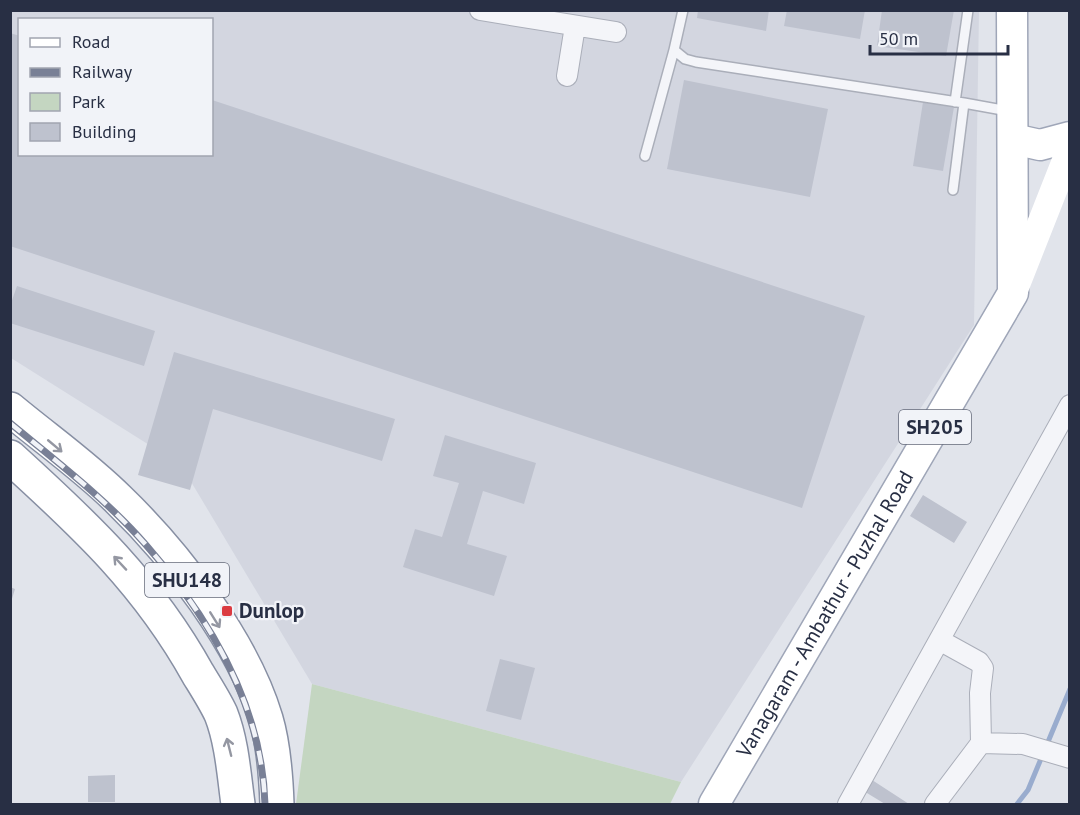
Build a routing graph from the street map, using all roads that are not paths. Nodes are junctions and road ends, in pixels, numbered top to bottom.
1 (480, 10) edge
2 (683, 10) edge
3 (968, 10) edge
4 (1012, 10) edge
5 (575, 26) junction
6 (616, 32) dead end
7 (674, 50) junction
8 (567, 76) dead end
9 (960, 103) junction
10 (1013, 126) junction
11 (1070, 137) edge
12 (1070, 149) edge
13 (645, 156) dead end
14 (953, 190) dead end
15 (1013, 293) junction
16 (1070, 405) edge
17 (10, 409) edge
18 (10, 457) edge
19 (940, 642) junction
20 (981, 743) junction
21 (1069, 757) edge
22 (238, 804) edge
23 (277, 804) edge
24 (714, 804) edge
25 (848, 804) edge
26 (935, 804) edge

1 - 5 street
2 - 7 lane
3 - 9 lane
4 - 10 main road
5 - 6 street
5 - 8 street
7 - 9 lane
7 - 13 lane
9 - 10 lane
9 - 14 lane
10 - 11 main road
10 - 15 main road
12 - 15 main road
15 - 24 main road, Vanagaram - Ambathur - Puzhal Road / SH205
16 - 19 street
17 -> 23 highway, SHU148
22 -> 18 highway, SHU148
19 - 20 street
19 - 25 street
20 - 21 street
20 - 26 street

